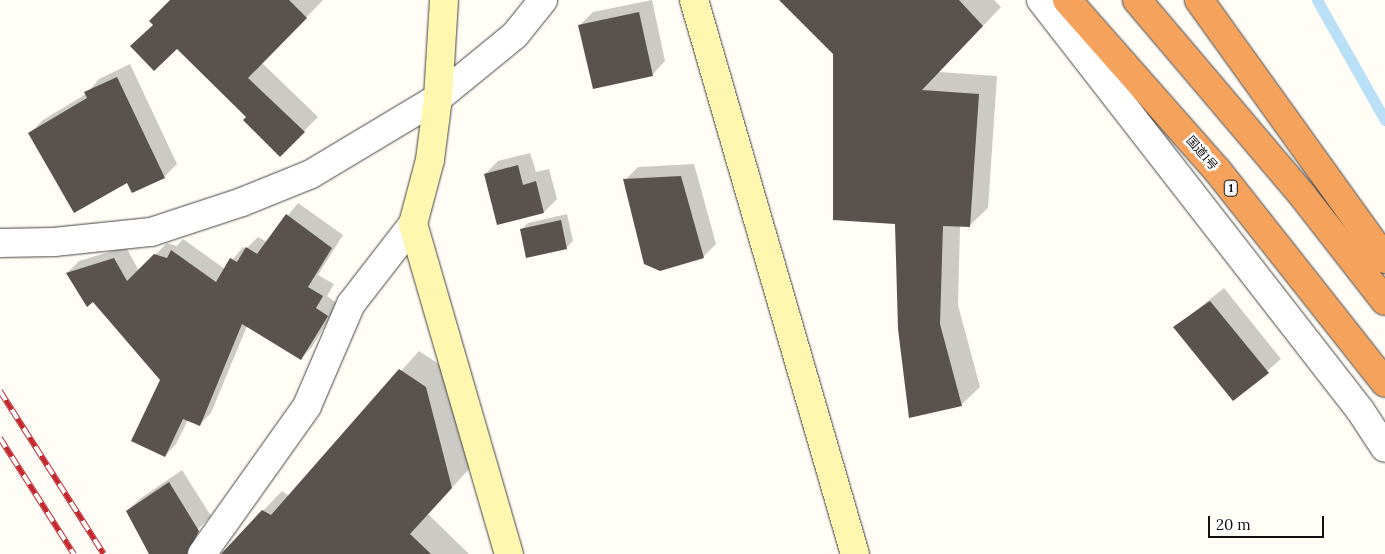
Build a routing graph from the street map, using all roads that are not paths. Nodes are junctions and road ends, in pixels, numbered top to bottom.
1 (444, 0) edge
2 (543, 0) edge
3 (694, 0) edge
4 (1041, 0) edge
5 (1067, 0) edge
6 (1137, 0) edge
7 (1199, 0) edge
8 (438, 98) junction
9 (413, 224) junction
10 (0, 243) edge
11 (1385, 259) edge
12 (1385, 301) edge
13 (1385, 383) edge
14 (1385, 448) edge
15 (202, 554) edge
16 (509, 554) edge
17 (855, 554) edge

1 - 8 street
2 - 8 street
3 - 17 street
4 - 14 street
5 - 13 highway, 国道1号 / 1
6 - 12 highway
7 - 11 highway
8 - 9 street
8 - 10 street
9 - 15 street
9 - 16 street

